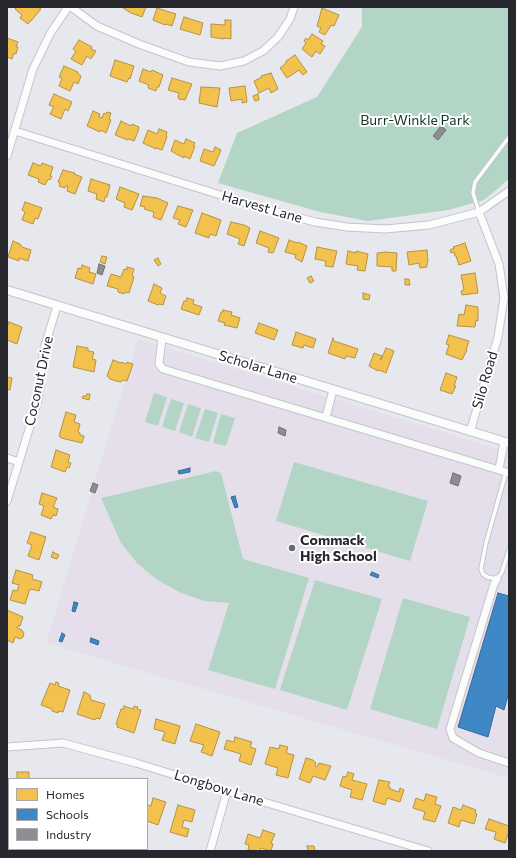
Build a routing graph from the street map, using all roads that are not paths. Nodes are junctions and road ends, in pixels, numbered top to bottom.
1 (68, 7) edge
2 (71, 7) edge
3 (294, 7) edge
4 (15, 131) junction
5 (509, 137) edge
6 (7, 156) edge
7 (509, 191) edge
8 (479, 212) junction
9 (7, 290) edge
10 (57, 306) junction
11 (162, 338) junction
12 (333, 390) junction
13 (326, 417) junction
14 (470, 432) junction
15 (506, 442) edge
16 (7, 458) edge
17 (19, 462) junction
18 (504, 471) edge
19 (7, 501) edge
20 (509, 550) edge
21 (497, 579) junction
22 (7, 747) edge
23 (509, 763) edge
24 (227, 791) junction
25 (405, 848) edge
26 (210, 851) edge
27 (428, 851) edge

1 - 4 street
2 - 3 street
4 - 6 street
4 - 8 street, Harvest Lane
5 - 8 lane
7 - 8 street, Harvest Lane
8 - 14 street, Silo Road
9 - 10 street, Scholar Lane
10 - 11 street, Scholar Lane
10 - 17 street, Coconut Drive
11 - 12 street, Scholar Lane
11 - 13 street
12 - 13 street
12 - 14 street, Scholar Lane
13 - 18 street
14 - 15 street, Scholar Lane
15 - 18 street
16 - 17 street
17 - 19 street, Coconut Drive
18 - 21 lane
20 - 21 lane
21 - 23 street
22 - 24 street, Longbow Lane
24 - 25 street, Longbow Lane
24 - 26 street
25 - 27 street, Longbow Lane

